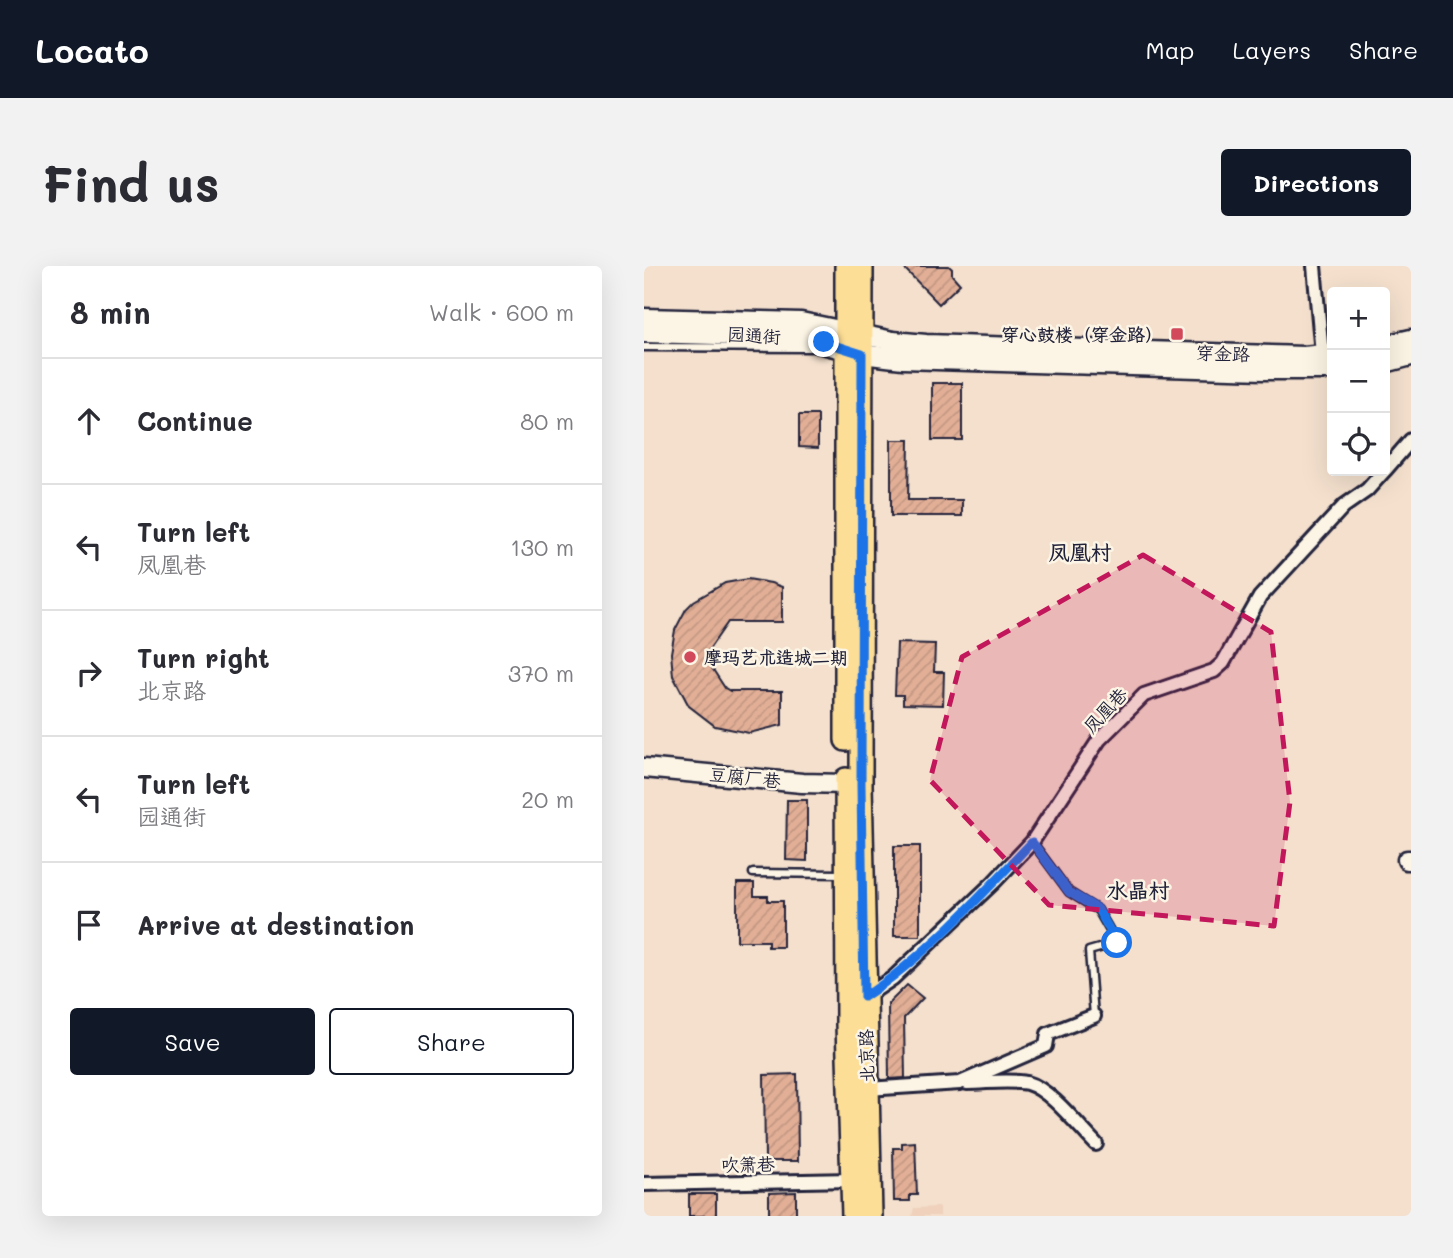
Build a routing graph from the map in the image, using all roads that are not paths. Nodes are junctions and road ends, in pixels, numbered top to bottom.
1 (846, 266) edge
2 (862, 266) edge
3 (1314, 266) edge
4 (644, 318) edge
5 (723, 326) junction
6 (644, 333) edge
7 (1411, 339) edge
8 (854, 342) junction
9 (1390, 344) edge
10 (644, 347) edge
11 (1328, 350) edge
12 (1411, 356) edge
13 (1327, 359) edge
14 (1390, 362) edge
15 (1411, 440) edge
16 (1390, 463) edge
17 (1379, 476) edge
18 (644, 768) edge
19 (846, 784) junction
20 (1032, 842) junction
21 (753, 873) dead end
22 (847, 874) junction
23 (864, 997) junction
24 (1094, 1016) joint
25 (960, 1083) junction
26 (867, 1089) junction
27 (1096, 1144) dead end
28 (852, 1180) junction
29 (644, 1184) edge
30 (853, 1216) edge
31 (871, 1216) edge

1 - 8 main road, 北京路
2 - 8 main road, 北京路
3 - 11 street
4 - 5 main road, 园通街
5 - 6 main road, 园通街
5 - 8 main road, 园通街
7 - 9 main road
8 - 10 lane
8 - 13 main road, 穿金路
8 - 19 main road, 北京路
8 - 23 main road, 北京路
12 - 14 main road
15 - 16 street, 凤凰巷
17 - 20 street, 凤凰巷
18 - 19 main road, 豆腐厂巷
19 - 22 main road, 北京路
20 - 23 street, 凤凰巷
20 - 24 lane
21 - 22 lane
22 - 28 main road, 北京路
23 - 26 main road, 北京路
24 - 25 street
25 - 26 street
25 - 27 street
26 - 31 main road, 北京路
28 - 29 street, 吹箫巷
28 - 30 main road, 北京路

